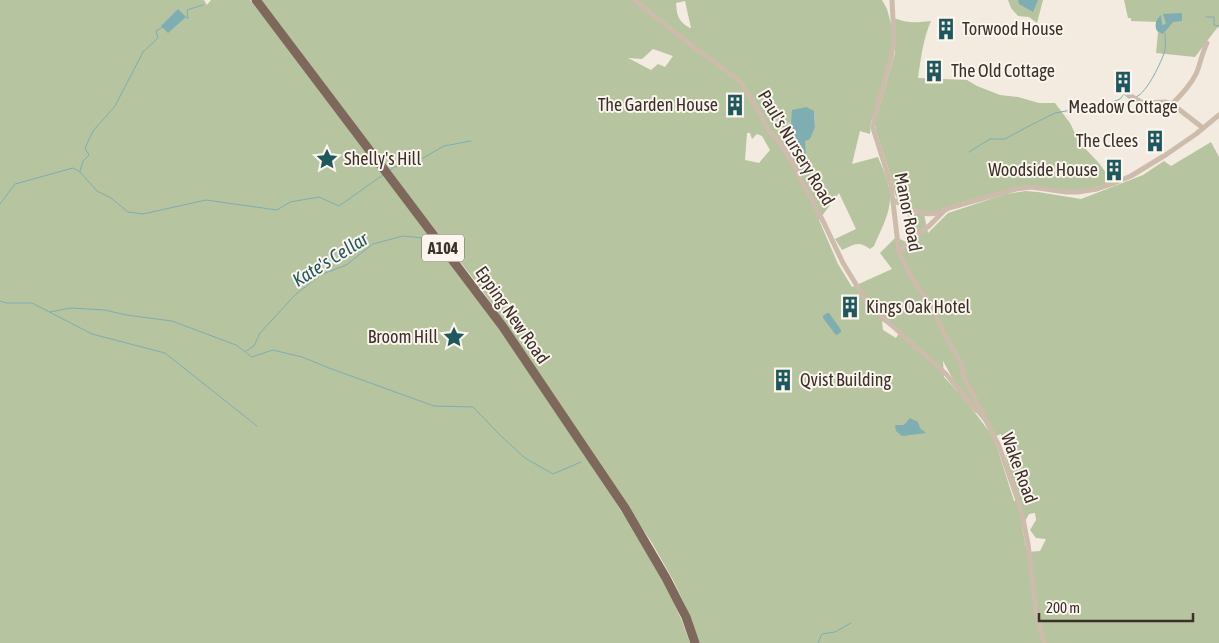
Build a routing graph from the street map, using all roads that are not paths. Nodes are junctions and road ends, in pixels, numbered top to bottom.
1 (256, 0) edge
2 (634, 0) edge
3 (886, 0) edge
4 (892, 0) edge
5 (891, 9) junction
6 (1206, 43) dead end
7 (1129, 95) dead end
8 (1172, 104) junction
9 (1219, 116) edge
10 (1203, 128) junction
11 (893, 200) junction
12 (944, 211) junction
13 (899, 253) junction
14 (904, 337) joint
15 (982, 413) junction
16 (695, 643) edge
17 (1044, 643) edge

1 - 16 main road, Epping New Road / A104
2 - 14 street, Paul's Nursery Road
3 - 5 street
4 - 5 street, Manor Road
5 - 11 street, Manor Road
6 - 8 street
7 - 8 street
8 - 10 street
9 - 10 street
10 - 12 street
11 - 12 street
11 - 13 street, Manor Road
12 - 13 street
13 - 15 street, Manor Road
14 - 15 street, Wake Road
15 - 17 street, Wake Road

